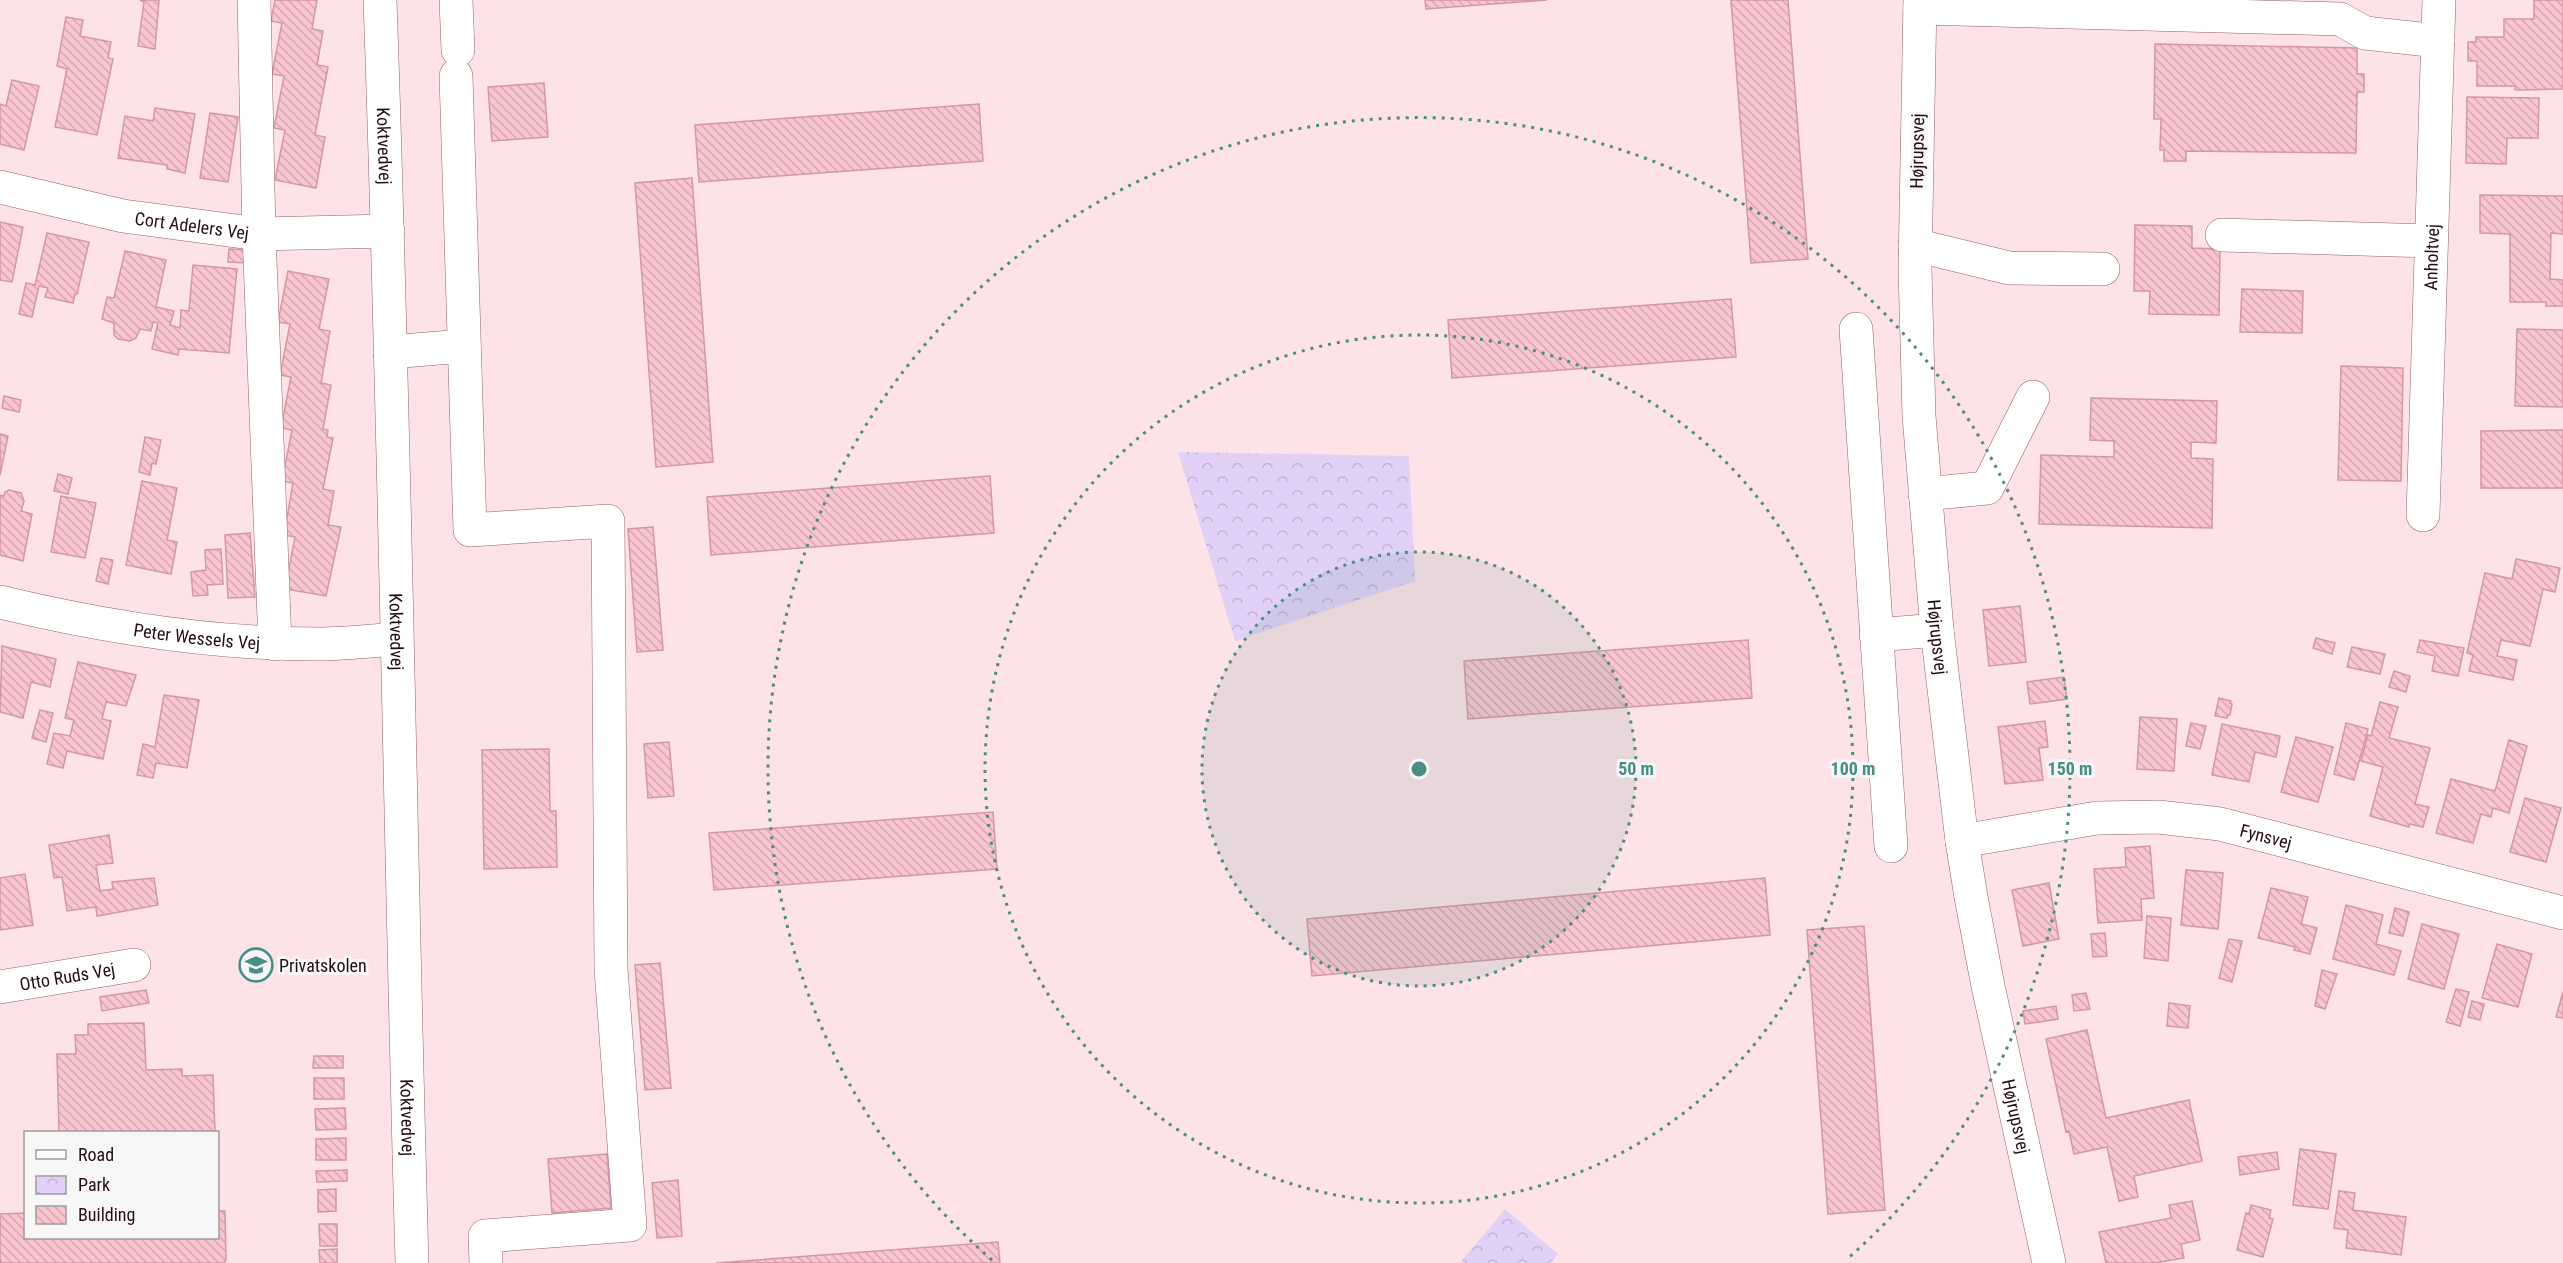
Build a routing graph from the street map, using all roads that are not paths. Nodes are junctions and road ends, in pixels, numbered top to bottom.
1 (254, 0) edge
2 (380, 0) edge
3 (456, 0) edge
4 (2439, 0) edge
5 (1920, 4) edge
6 (2438, 41) junction
7 (0, 187) edge
8 (388, 231) junction
9 (259, 234) junction
10 (2222, 235) dead end
11 (2432, 241) junction
12 (1915, 244) junction
13 (2103, 269) dead end
14 (1856, 329) dead end
15 (465, 346) junction
16 (390, 352) junction
17 (2033, 397) dead end
18 (1925, 494) junction
19 (2423, 515) dead end
20 (0, 602) edge
21 (1936, 630) junction
22 (1876, 635) junction
23 (396, 639) junction
24 (275, 644) junction
25 (1962, 841) junction
26 (1891, 846) dead end
27 (2563, 913) edge
28 (134, 965) dead end
29 (0, 987) edge
30 (412, 1263) edge
31 (486, 1263) edge
32 (2049, 1263) edge

1 - 9 street
2 - 8 street, Koktvedvej
3 - 15 street
4 - 6 street, Anholtvej
5 - 6 street
5 - 12 street, Højrupsvej
6 - 11 street, Anholtvej
7 - 9 street, Cort Adelers Vej
8 - 9 street, Cort Adelers Vej
8 - 16 street, Koktvedvej
9 - 24 street
10 - 11 street
11 - 19 street, Anholtvej
12 - 13 street
12 - 18 street, Højrupsvej
14 - 22 street
15 - 16 street
15 - 31 street
16 - 23 street, Koktvedvej
17 - 18 street
18 - 21 street, Højrupsvej
20 - 24 street, Peter Wessels Vej
21 - 22 street
21 - 25 street, Højrupsvej
22 - 26 street
23 - 24 street, Peter Wessels Vej
23 - 30 street, Koktvedvej
25 - 27 street, Fynsvej
25 - 32 street, Højrupsvej
28 - 29 street, Otto Ruds Vej

